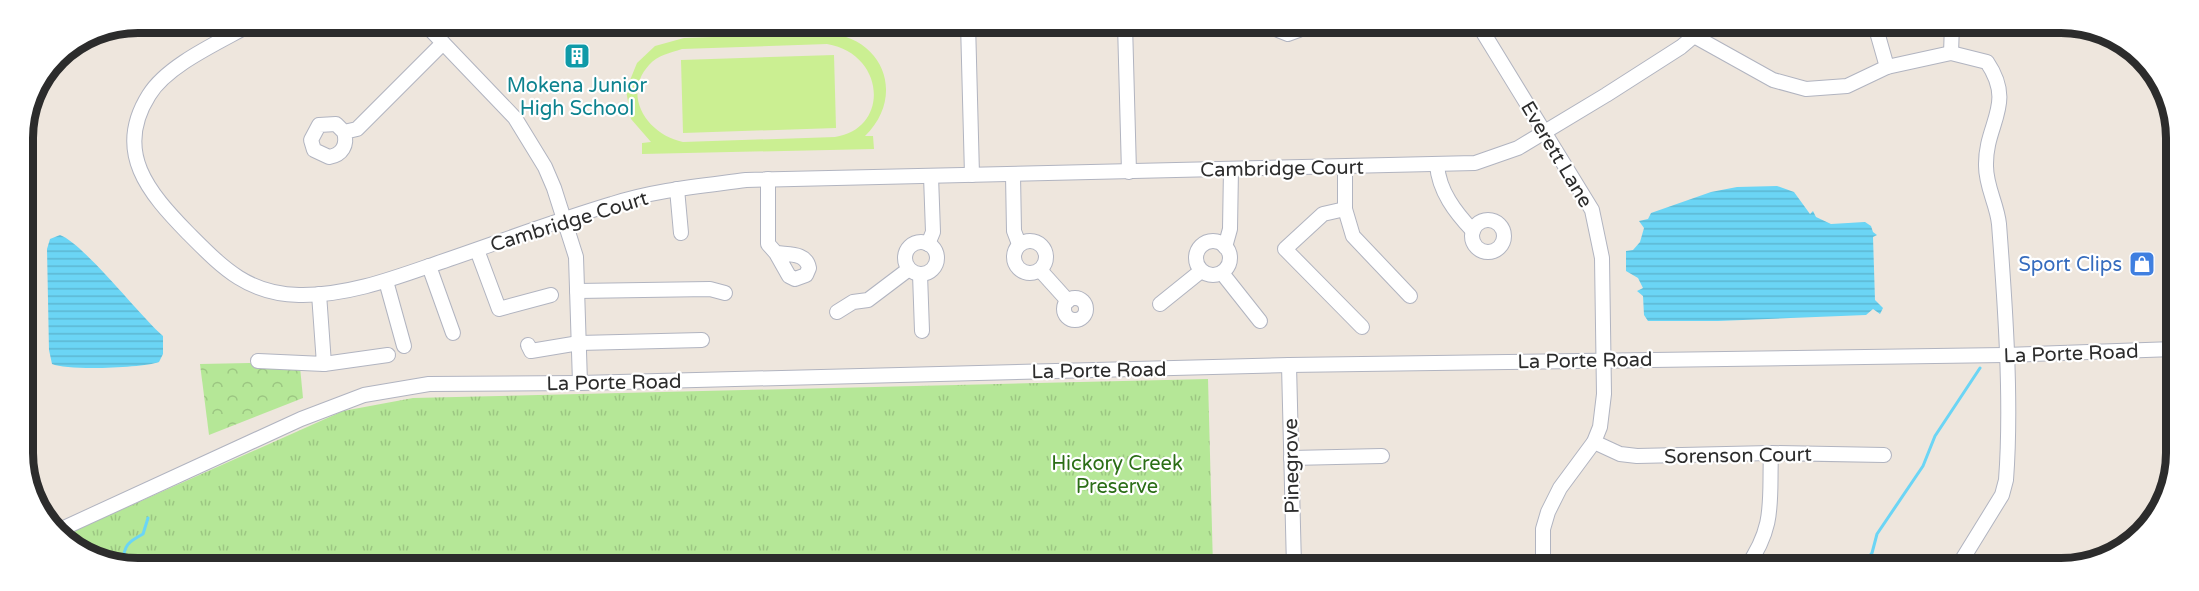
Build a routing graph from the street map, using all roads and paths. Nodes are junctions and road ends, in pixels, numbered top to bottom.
1 (236, 33) edge
2 (434, 33) edge
3 (968, 33) edge
4 (1125, 33) edge
5 (1484, 33) edge
6 (1696, 33) edge
7 (1703, 33) edge
8 (1877, 33) edge
9 (1952, 33) edge
10 (443, 43) junction
11 (1951, 53) junction
12 (1887, 67) junction
13 (344, 132) dead end
14 (1545, 132) junction
15 (1437, 165) junction
16 (1345, 167) junction
17 (1232, 169) junction
18 (1129, 172) junction
19 (972, 175) junction
20 (1013, 175) junction
21 (931, 176) junction
22 (768, 179) junction
23 (677, 189) junction
24 (1345, 209) junction
25 (564, 220) junction
26 (1473, 231) dead end
27 (681, 233) dead end
28 (928, 244) junction
29 (1019, 244) junction
30 (1225, 247) junction
31 (477, 250) junction
32 (776, 254) dead end
33 (429, 266) junction
34 (1040, 270) junction
35 (1201, 271) junction
36 (914, 272) junction
37 (1222, 273) junction
38 (386, 281) junction
39 (577, 291) junction
40 (725, 293) dead end
41 (319, 294) junction
42 (550, 295) dead end
43 (1410, 296) dead end
44 (1068, 301) dead end
45 (1160, 303) dead end
46 (837, 312) dead end
47 (1260, 321) dead end
48 (1362, 327) dead end
49 (922, 332) dead end
50 (453, 333) dead end
51 (702, 340) dead end
52 (579, 342) junction
53 (528, 345) dead end
54 (404, 346) dead end
55 (2166, 349) edge
56 (388, 355) dead end
57 (2006, 355) junction
58 (1604, 359) junction
59 (258, 362) dead end
60 (324, 364) junction
61 (1289, 365) junction
62 (580, 383) junction
63 (1594, 442) junction
64 (1771, 453) junction
65 (1884, 455) dead end
66 (1382, 456) dead end
67 (1291, 458) junction
68 (65, 528) edge
69 (1294, 558) edge
70 (1543, 558) edge
71 (1752, 558) edge
72 (1963, 558) edge

1 - 41 street, Cambridge Court
2 - 10 street
3 - 19 street
4 - 18 street
5 - 14 street, Everett Lane
6 - 14 street, Cambridge Court
7 - 12 street
8 - 12 street
9 - 11 street
10 - 13 street
10 - 25 street
11 - 12 street
11 - 57 street
14 - 15 street, Cambridge Court
14 - 58 street, Everett Lane
15 - 16 street, Cambridge Court
15 - 26 street
16 - 17 street, Cambridge Court
16 - 24 street
17 - 18 street, Cambridge Court
17 - 30 street
18 - 20 street, Cambridge Court
19 - 20 street, Cambridge Court
19 - 21 street, Cambridge Court
20 - 29 street
21 - 22 street, Cambridge Court
21 - 28 street
22 - 23 street, Cambridge Court
22 - 32 street
23 - 25 street, Cambridge Court
23 - 27 street
24 - 43 street
24 - 48 street
25 - 31 street, Cambridge Court
25 - 39 street
28 - 36 street
28 - 36 street
29 - 34 street
29 - 34 street
30 - 35 street
30 - 37 street
31 - 33 street, Cambridge Court
31 - 42 street, Cambridge Court
33 - 38 street, Cambridge Court
33 - 50 street
34 - 44 street
35 - 37 street
35 - 45 street
36 - 46 street
36 - 49 street
37 - 47 street
38 - 41 street, Cambridge Court
38 - 54 street
39 - 40 street
39 - 52 street
41 - 60 street
51 - 52 street
52 - 53 street
52 - 62 street
55 - 57 street, La Porte Road
56 - 60 street
57 - 58 street, La Porte Road
57 - 72 street
58 - 61 street, La Porte Road
58 - 63 street, Everett Lane
59 - 60 street
61 - 62 street, La Porte Road
61 - 67 street, Pinegrove
62 - 68 street, La Porte Road
63 - 64 street, Sorenson Court
63 - 70 street, Everett Lane
64 - 65 street, Sorenson Court
64 - 71 street
66 - 67 street
67 - 69 street, Pinegrove

